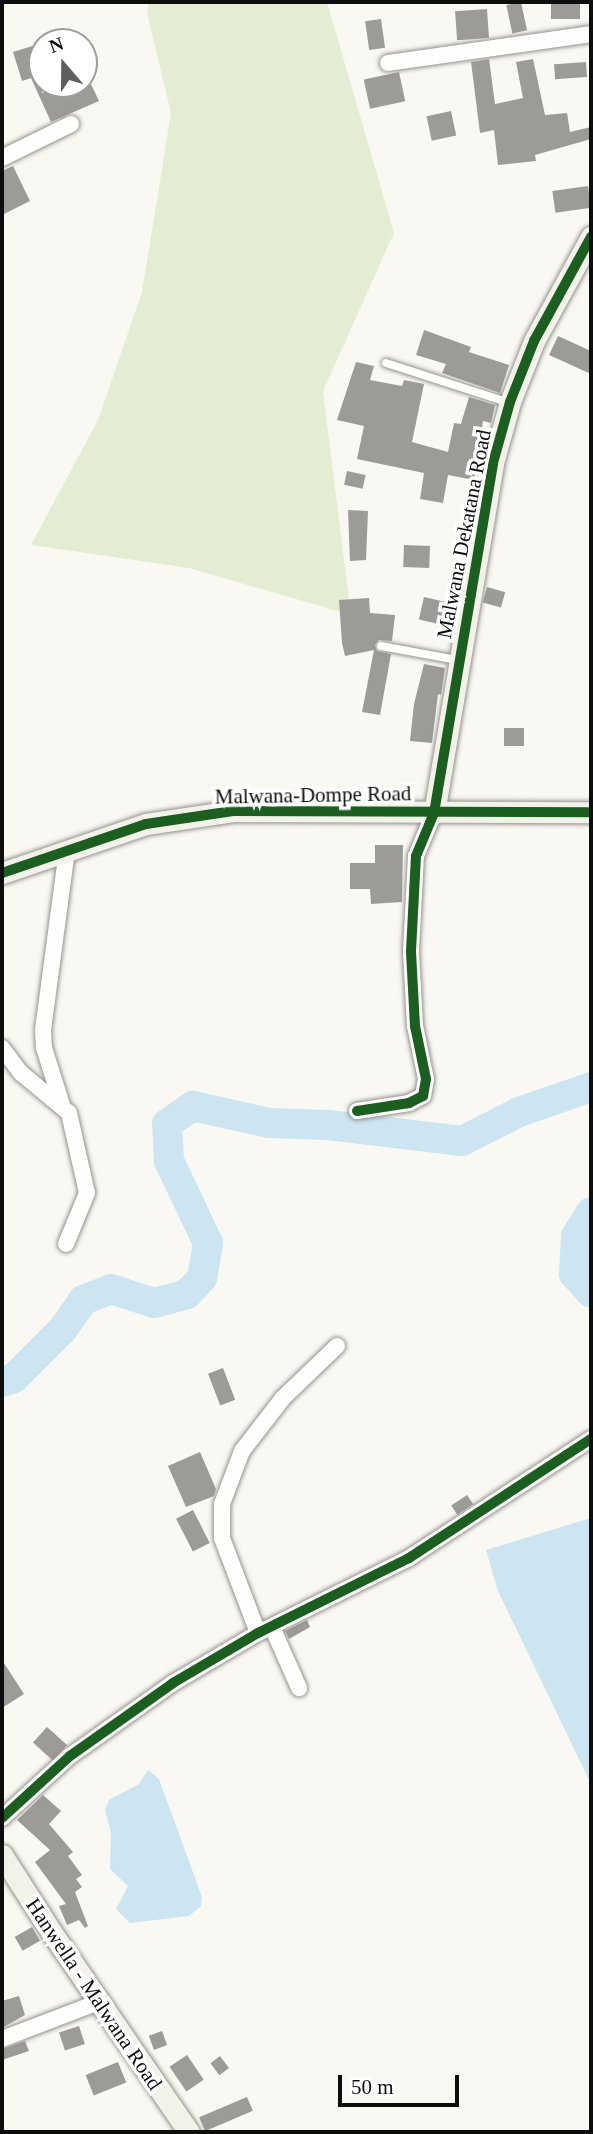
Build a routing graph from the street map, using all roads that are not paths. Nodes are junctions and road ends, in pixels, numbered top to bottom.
1 (591, 34) edge
2 (388, 63) dead end
3 (71, 124) dead end
4 (2, 158) edge
5 (591, 237) edge
6 (386, 363) dead end
7 (510, 402) junction
8 (382, 646) dead end
9 (460, 661) junction
10 (434, 813) junction
11 (591, 813) edge
12 (66, 850) junction
13 (2, 873) edge
14 (2, 1048) edge
15 (62, 1105) junction
16 (357, 1111) dead end
17 (66, 1244) dead end
18 (337, 1346) dead end
19 (591, 1440) edge
20 (265, 1630) junction
21 (299, 1688) dead end
22 (2, 1818) edge
23 (2, 1855) edge
24 (99, 2002) junction
25 (2, 2039) edge
26 (189, 2132) edge

1 - 2 street
3 - 4 street
5 - 7 street, Malwana Dekatana Road
6 - 7 lane
7 - 9 street, Malwana Dekatana Road
8 - 9 lane
9 - 10 street, Malwana Dekatana Road
10 - 11 street, Malwana-Dompe Road
10 - 12 street, Malwana-Dompe Road
10 - 16 street
12 - 13 street, Malwana-Dompe Road
12 - 15 street
14 - 15 street
15 - 17 street
18 - 20 street
19 - 20 street
20 - 21 street
20 - 22 street
23 - 24 street, Hanwella - Malwana Road
24 - 25 street
24 - 26 street, Hanwella - Malwana Road

